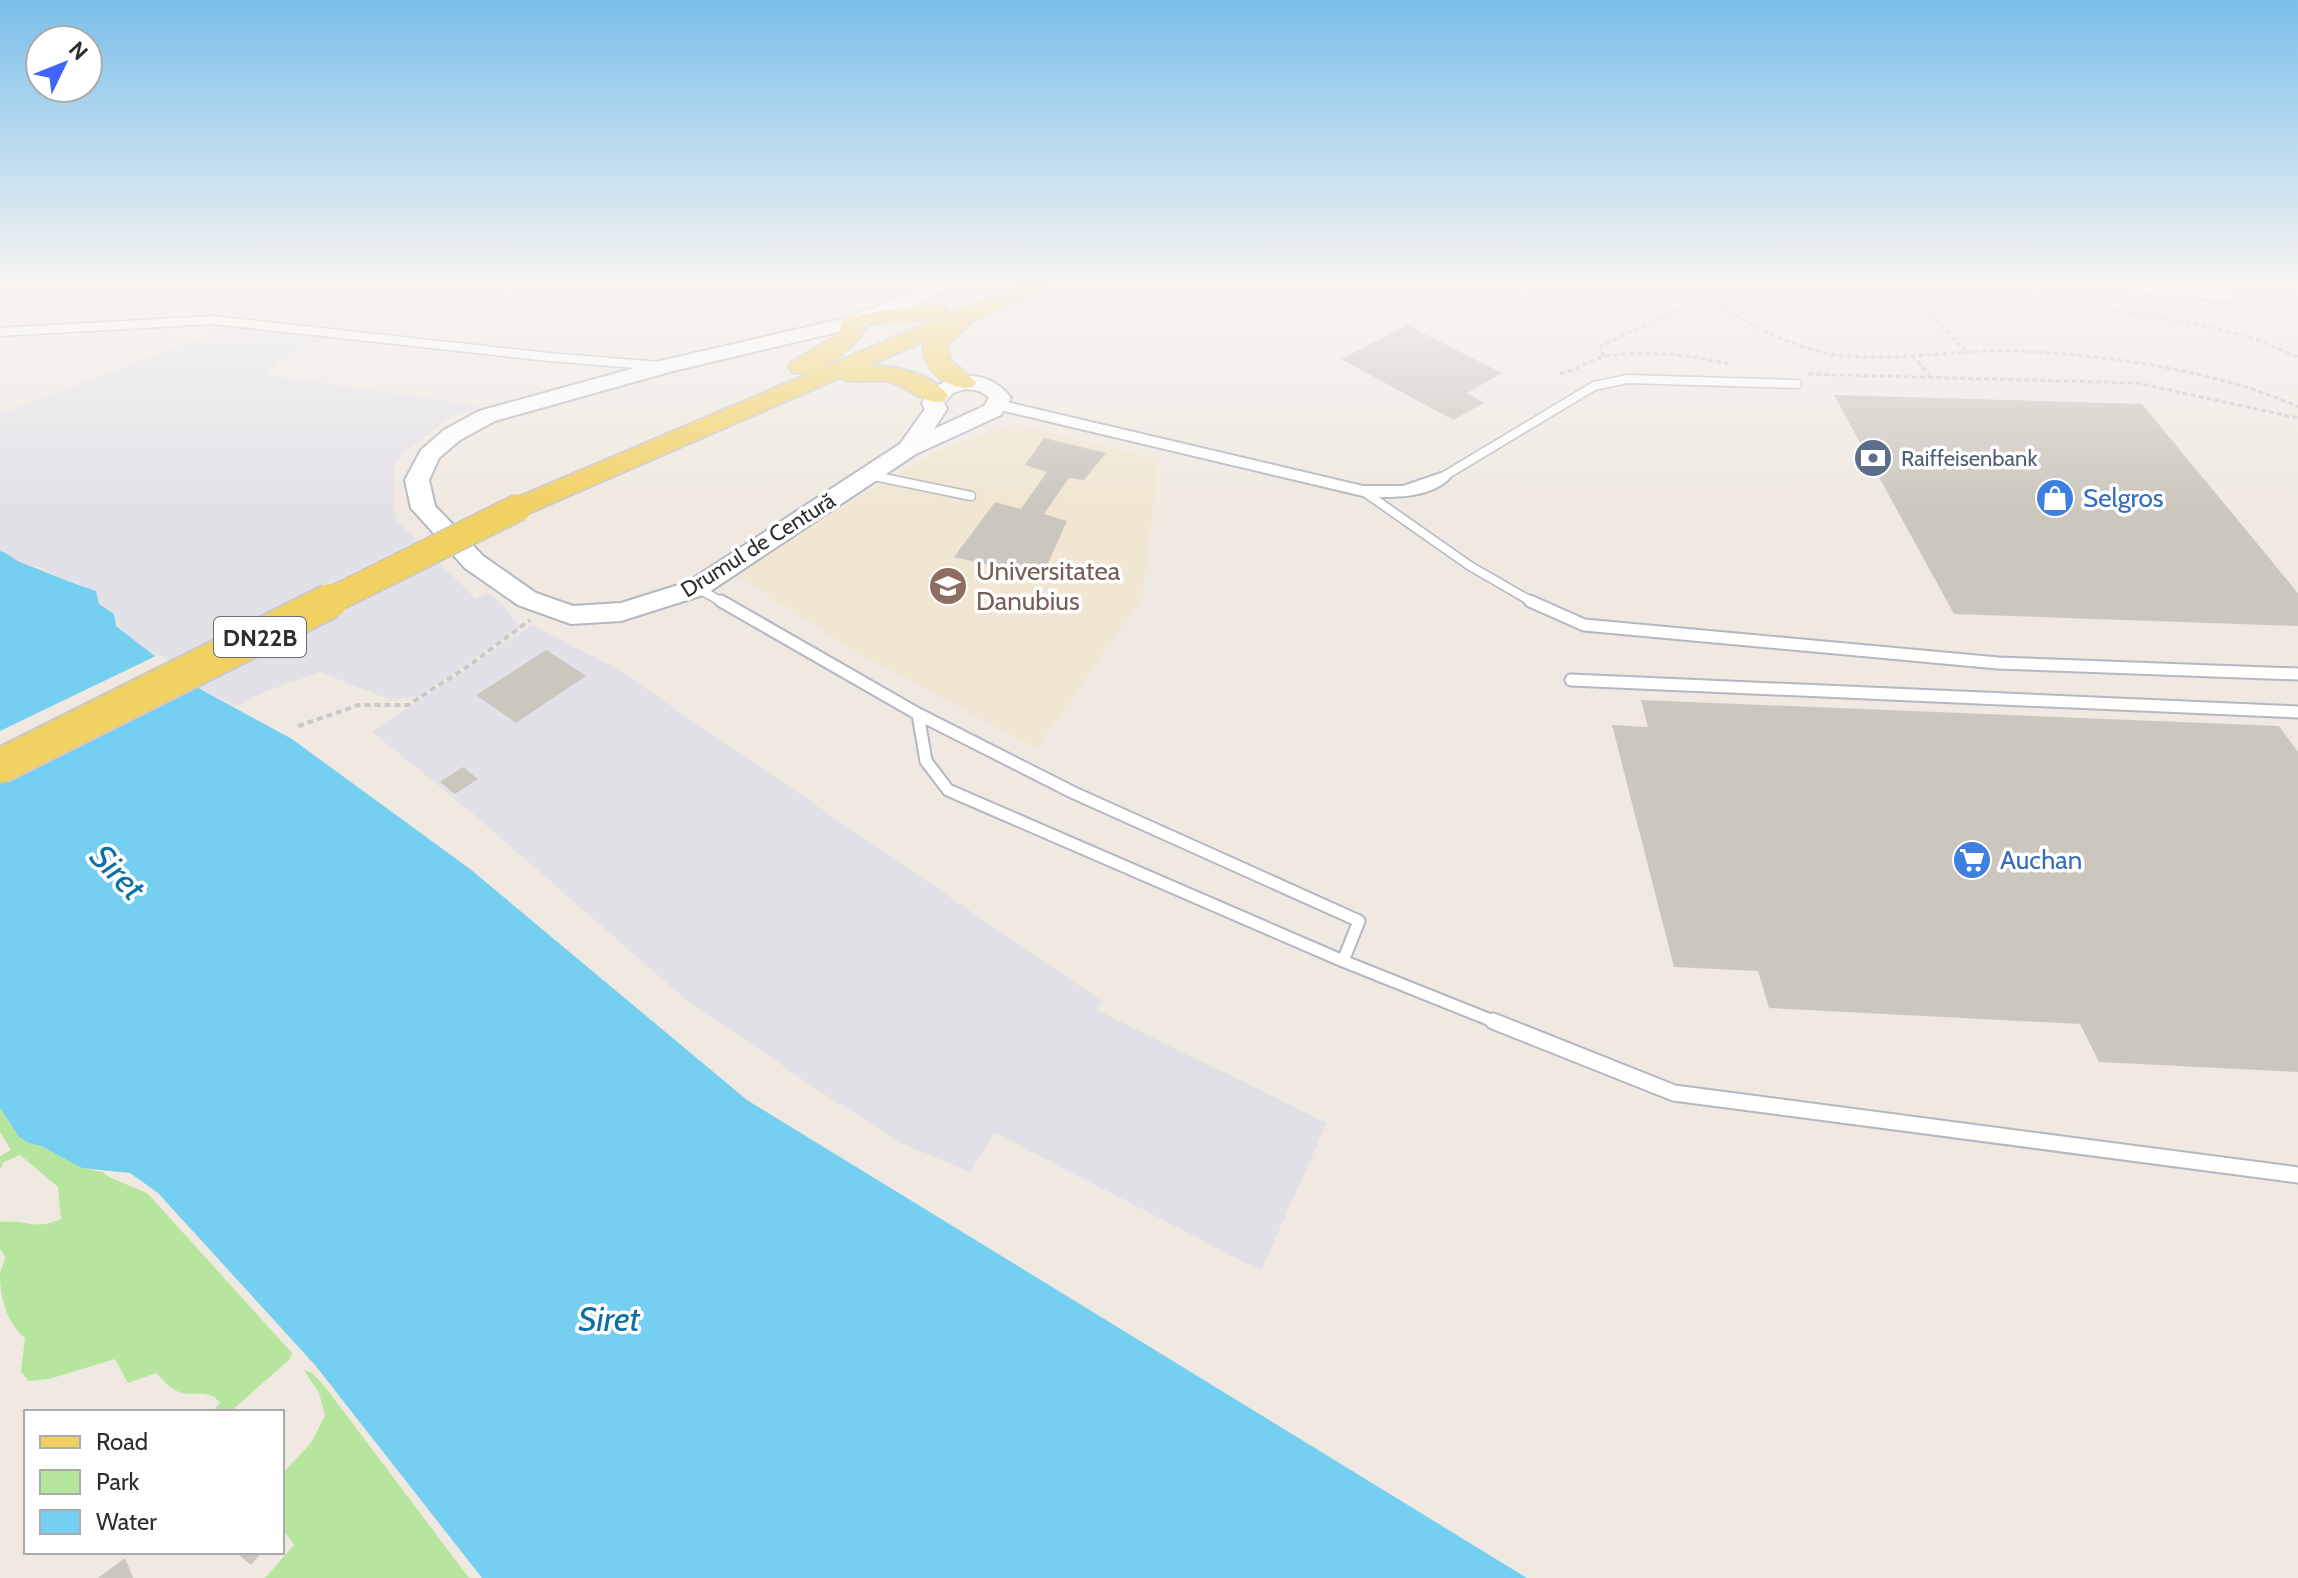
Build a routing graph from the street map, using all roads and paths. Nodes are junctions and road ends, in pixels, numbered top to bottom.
1 (584, 360) edge
2 (695, 360) edge
3 (823, 360) edge
4 (844, 360) edge
5 (936, 360) edge
6 (1598, 360) edge
7 (1711, 360) edge
8 (1916, 360) edge
9 (2110, 360) edge
10 (668, 366) junction
11 (1738, 366) dead end
12 (1560, 373) dead end
13 (1808, 374) dead end
14 (804, 376) junction
15 (1931, 377) junction
16 (964, 382) junction
17 (1797, 384) dead end
18 (936, 402) junction
19 (998, 405) junction
20 (2298, 407) edge
21 (975, 418) junction
22 (2298, 418) edge
23 (908, 449) junction
24 (867, 475) junction
25 (1441, 478) joint
26 (1363, 491) junction
27 (971, 496) dead end
28 (512, 502) junction
29 (697, 588) junction
30 (542, 607) junction
31 (2298, 674) edge
32 (1571, 680) dead end
33 (2298, 712) edge
34 (918, 713) junction
35 (298, 726) dead end
36 (0, 745) edge
37 (0, 766) edge
38 (1343, 961) junction
39 (2298, 1175) edge

1 - 10 lane
2 - 10 street, Drumul de Centură
3 - 14 main road
4 - 14 main road, DN22B
5 - 16 main road
6 - 12 path
7 - 11 path
8 - 15 path
9 - 20 path
10 - 30 street, Drumul de Centură
13 - 15 path
14 - 18 main road
14 - 28 main road, DN22B
15 - 22 path
16 - 18 street, Drumul de Centură
16 - 19 street
17 - 25 lane
18 - 21 street
18 - 23 street, Drumul de Centură
19 - 21 street, Drumul de Centură
19 - 26 street
21 - 23 street, Drumul de Centură
23 - 24 street, Drumul de Centură
24 - 27 lane
24 - 29 street, Drumul de Centură
25 - 26 street
26 - 31 lane
28 - 36 main road, DN22B
28 - 37 main road, DN22B, bridge
29 - 30 street, Drumul de Centură
29 - 34 lane
30 - 35 path
32 - 33 lane
34 - 38 lane
34 - 38 lane
38 - 39 lane

